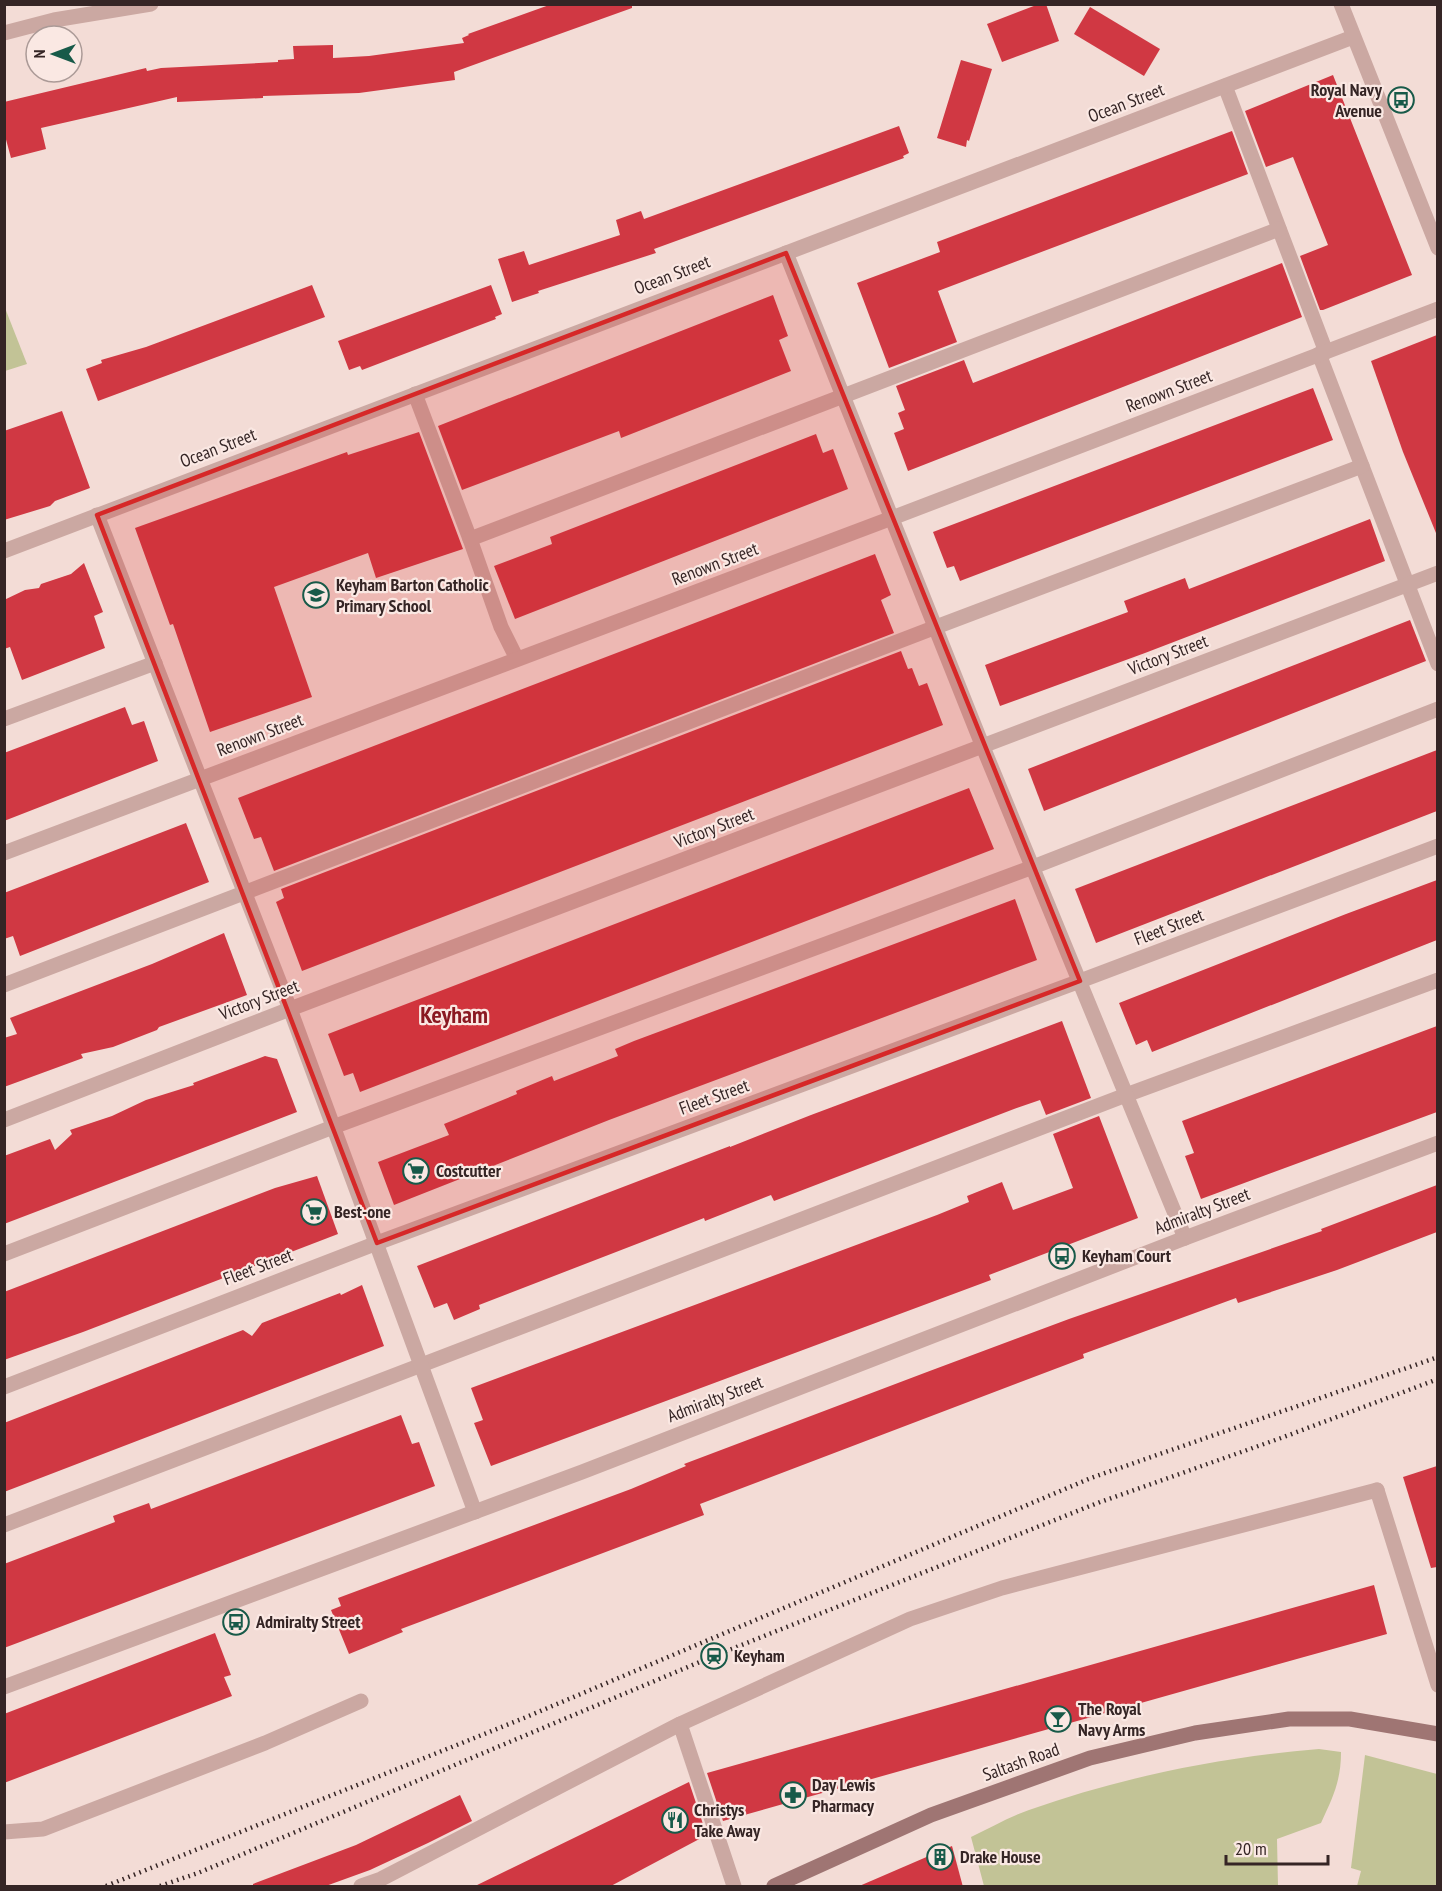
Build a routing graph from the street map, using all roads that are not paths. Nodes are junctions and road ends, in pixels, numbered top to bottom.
1 (151, 4) edge
2 (1341, 4) edge
3 (4, 33) edge
4 (1353, 37) junction
5 (1225, 86) junction
6 (1280, 230) junction
7 (1437, 248) edge
8 (786, 253) junction
9 (1437, 309) edge
10 (1323, 353) junction
11 (415, 394) junction
12 (843, 395) junction
13 (1362, 466) junction
14 (98, 515) junction
15 (892, 518) junction
16 (470, 539) junction
17 (4, 551) edge
18 (1437, 573) edge
19 (1408, 585) junction
20 (936, 627) junction
21 (517, 659) junction
22 (155, 663) junction
23 (1437, 664) edge
24 (1437, 709) edge
25 (4, 719) edge
26 (983, 747) junction
27 (200, 778) junction
28 (1437, 846) edge
29 (4, 853) edge
30 (1033, 867) junction
31 (245, 893) junction
32 (1437, 980) edge
33 (1080, 981) junction
34 (4, 985) edge
35 (290, 1009) junction
36 (1126, 1095) junction
37 (4, 1120) edge
38 (333, 1127) junction
39 (1437, 1143) edge
40 (1185, 1238) junction
41 (376, 1243) junction
42 (4, 1254) edge
43 (421, 1366) junction
44 (4, 1387) edge
45 (475, 1512) junction
46 (4, 1525) edge
47 (1437, 1685) edge
48 (4, 1687) edge
49 (361, 1701) dead end
50 (680, 1724) junction
51 (1437, 1734) edge
52 (4, 1832) edge
53 (361, 1887) edge
54 (734, 1887) edge
55 (774, 1887) edge

1 - 3 street
2 - 4 street
4 - 5 street, Ocean Street
4 - 7 street
5 - 6 street
5 - 8 street, Ocean Street
6 - 10 street
6 - 12 street
8 - 11 street, Ocean Street
8 - 12 street
9 - 10 street, Renown Street
10 - 13 street
10 - 15 street, Renown Street
11 - 14 street, Ocean Street
11 - 16 street
12 - 15 street
12 - 16 street
13 - 19 street
13 - 20 street
14 - 17 street, Ocean Street
14 - 22 street
15 - 20 street
15 - 21 street, Renown Street
16 - 21 street
18 - 19 street, Victory Street
19 - 23 street
19 - 26 street, Victory Street
20 - 26 street
20 - 31 street
21 - 27 street, Renown Street
22 - 25 street
22 - 27 street
24 - 30 street
26 - 30 street
26 - 35 street, Victory Street
27 - 29 street, Renown Street
27 - 31 street
28 - 33 street, Fleet Street
30 - 33 street
30 - 38 street
31 - 34 street
31 - 35 street
32 - 36 street
33 - 36 street
33 - 41 street, Fleet Street
35 - 37 street, Victory Street
35 - 38 street
36 - 40 street
36 - 43 street
38 - 41 street
38 - 42 street
39 - 40 street, Admiralty Street
40 - 45 street, Admiralty Street
41 - 43 street
41 - 44 street, Fleet Street
43 - 45 street
43 - 46 street
45 - 48 street, Admiralty Street
47 - 50 street
49 - 52 street
50 - 53 street
50 - 54 street
51 - 55 main road, Saltash Road

